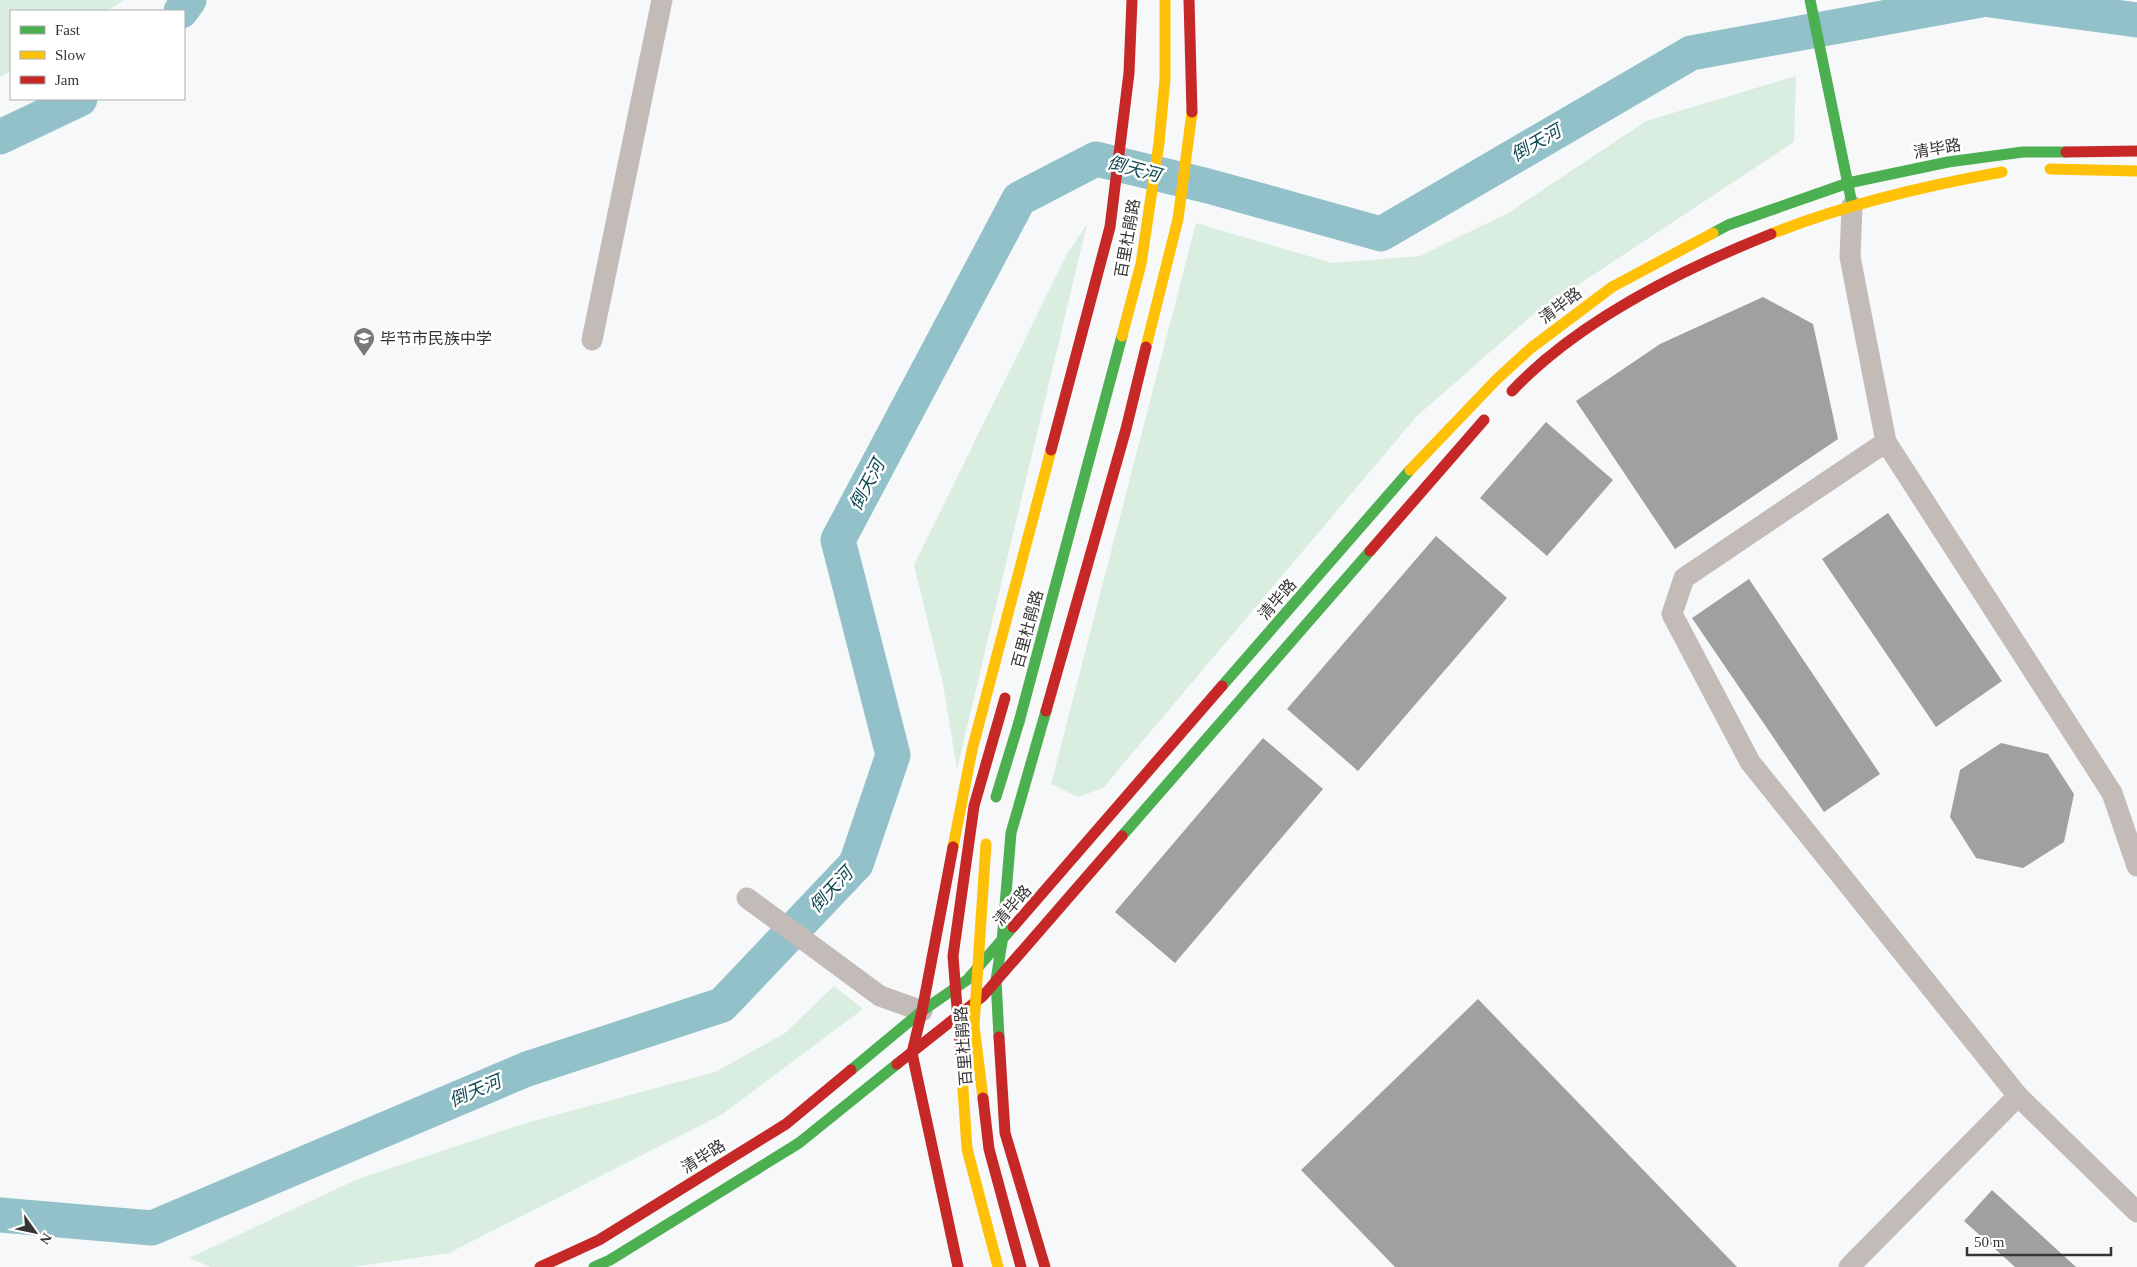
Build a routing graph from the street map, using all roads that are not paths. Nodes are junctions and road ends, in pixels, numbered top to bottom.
1 (662, 0) edge
2 (1132, 0) edge
3 (1165, 0) edge
4 (1189, 0) edge
5 (1810, 0) edge
6 (2137, 151) edge
7 (2016, 169) dead end
8 (2036, 169) dead end
9 (2137, 171) edge
10 (1848, 183) junction
11 (1852, 206) junction
12 (592, 340) dead end
13 (1505, 398) dead end
14 (1492, 412) dead end
15 (1886, 442) junction
16 (1007, 690) dead end
17 (994, 805) dead end
18 (987, 833) dead end
19 (2137, 866) edge
20 (747, 898) dead end
21 (1002, 942) junction
22 (996, 980) junction
23 (922, 1011) junction
24 (912, 1053) junction
25 (2018, 1096) junction
26 (2137, 1212) edge
27 (621, 1226) junction
28 (604, 1265) edge
29 (540, 1267) edge
30 (958, 1267) edge
31 (998, 1267) edge
32 (1021, 1267) edge
33 (1044, 1267) edge
34 (1849, 1267) edge

1 - 12 street
2 - 23 main road
3 - 17 main road, 百里杜鹃路, bridge
4 - 21 main road
5 - 10 main road
6 - 10 main road, 清毕路
7 - 11 main road
8 - 9 main road
10 - 11 main road
10 - 21 main road, 清毕路
11 - 13 main road
11 - 15 street
14 - 22 main road
15 - 19 street
15 - 25 street
16 - 31 main road, 百里杜鹃路, bridge
18 - 32 main road, 百里杜鹃路, bridge
20 - 23 street
21 - 22 main road
21 - 23 main road, 清毕路
22 - 24 main road
22 - 33 main road
23 - 24 main road
23 - 27 main road, 清毕路
24 - 28 main road
24 - 30 main road
25 - 26 street
25 - 34 street
27 - 28 street
27 - 29 main road, 清毕路

